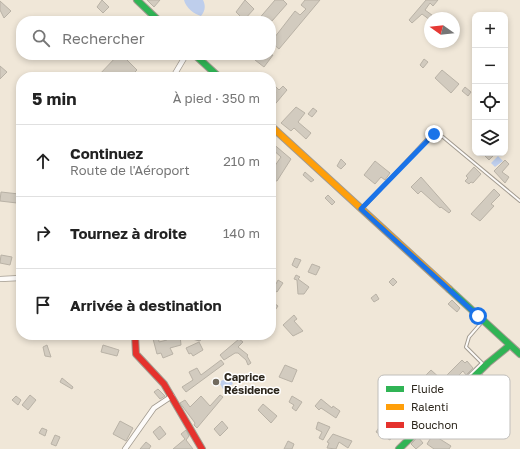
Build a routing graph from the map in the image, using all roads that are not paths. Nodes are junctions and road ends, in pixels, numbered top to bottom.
1 (137, 0) edge
2 (154, 16) edge
3 (183, 60) edge
4 (200, 60) edge
5 (176, 72) edge
6 (214, 72) edge
7 (276, 131) edge
8 (520, 201) edge
9 (361, 209) junction
10 (16, 278) edge
11 (0, 279) edge
12 (483, 320) junction
13 (135, 340) edge
14 (508, 347) junction
15 (520, 354) edge
16 (470, 375) edge
17 (476, 375) edge
18 (172, 396) junction
19 (409, 439) edge
20 (126, 449) edge
21 (202, 449) edge
22 (399, 449) edge

1 - 2 main road
3 - 5 street
4 - 6 main road
7 - 9 main road
8 - 9 lane
9 - 12 main road
10 - 11 street
12 - 14 main road
12 - 16 lane
13 - 18 main road
14 - 15 main road
14 - 17 main road
18 - 20 street
18 - 21 main road
19 - 22 main road

